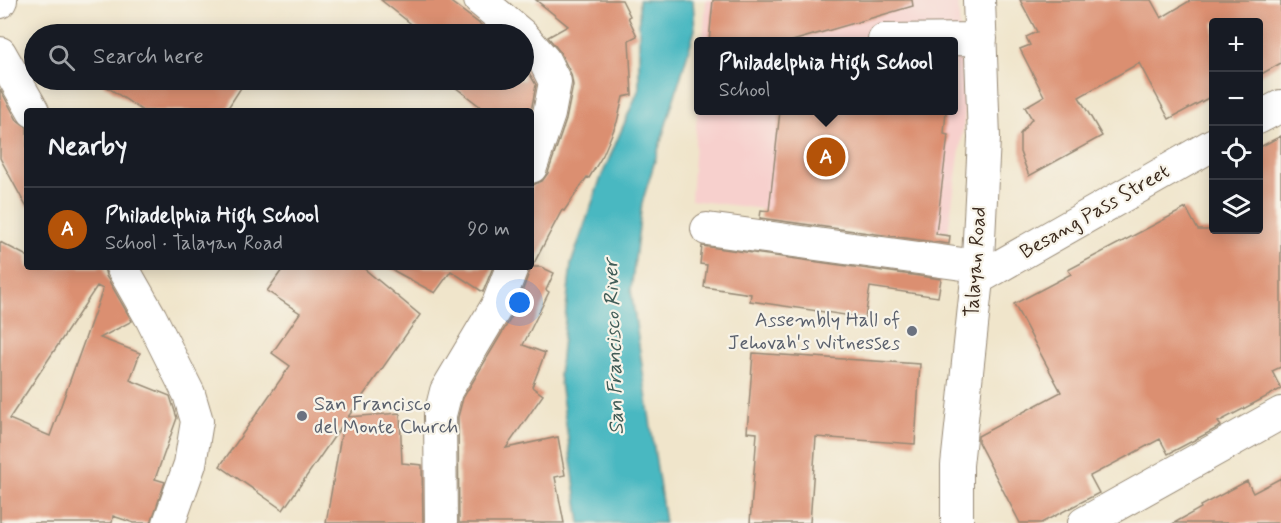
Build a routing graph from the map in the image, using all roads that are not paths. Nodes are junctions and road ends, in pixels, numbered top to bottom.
1 (480, 0) edge
2 (979, 0) edge
3 (508, 24) edge
4 (958, 39) edge
5 (981, 39) junction
6 (534, 49) edge
7 (0, 53) edge
8 (1281, 106) edge
9 (31, 108) edge
10 (1263, 115) edge
11 (1209, 147) edge
12 (534, 158) edge
13 (707, 229) dead end
14 (124, 270) edge
15 (511, 270) edge
16 (977, 273) junction
17 (1281, 413) edge
18 (169, 523) edge
19 (441, 523) edge
20 (957, 523) edge
21 (1084, 523) edge

1 - 3 street
2 - 5 street, Talayan Road
4 - 5 street
5 - 16 street, Talayan Road
6 - 12 street
7 - 9 street
8 - 10 street
11 - 16 street, Besang Pass Street
13 - 16 street
14 - 18 street
15 - 19 street
16 - 20 street, Talayan Road
17 - 21 street

